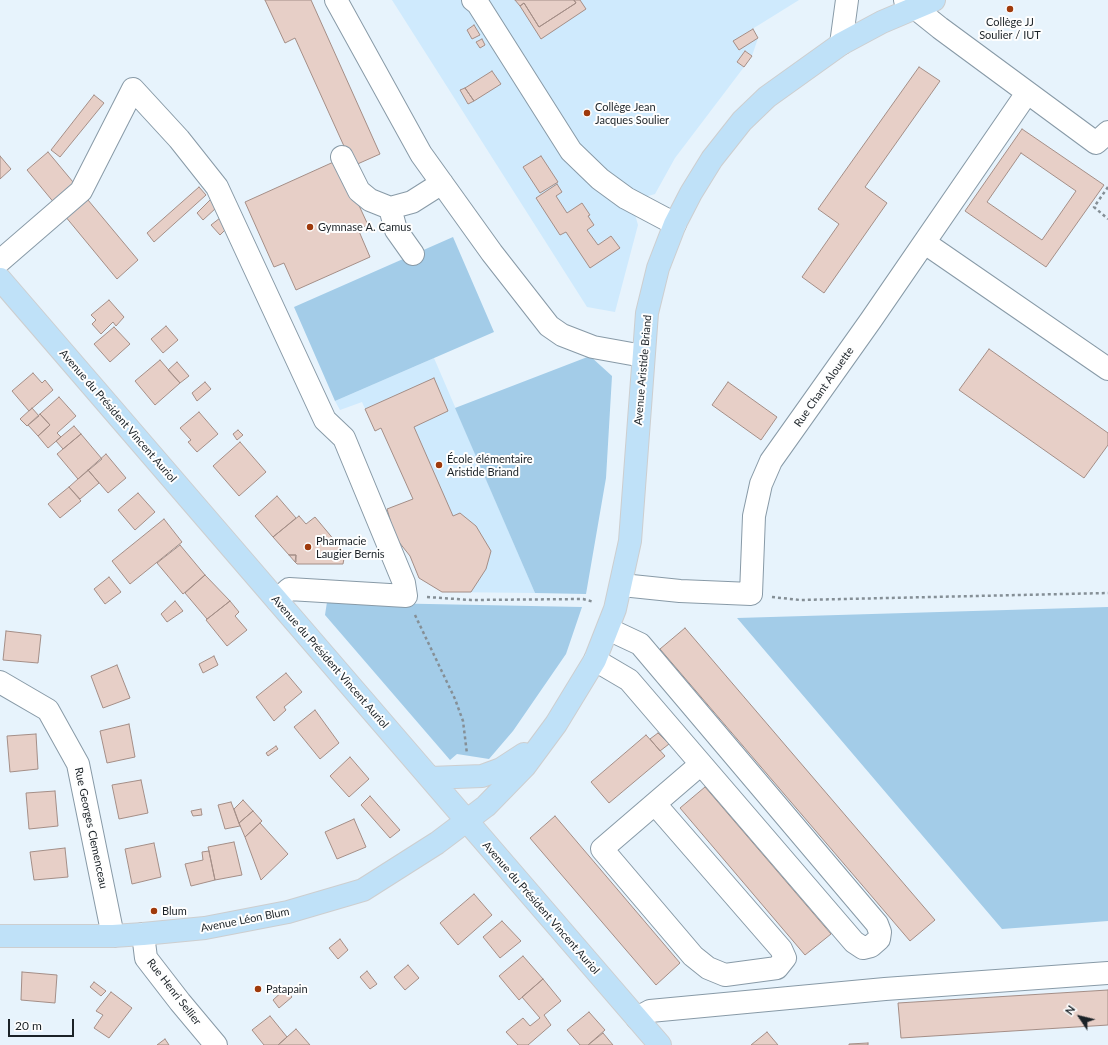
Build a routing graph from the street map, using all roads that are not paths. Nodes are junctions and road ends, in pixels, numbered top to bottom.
1 (336, 0) edge
2 (473, 0) edge
3 (847, 0) edge
4 (934, 0) edge
5 (910, 4) edge
6 (841, 44) junction
7 (1027, 93) junction
8 (1104, 143) edge
9 (342, 157) dead end
10 (442, 183) junction
11 (390, 208) junction
12 (675, 224) junction
13 (925, 242) junction
14 (413, 254) dead end
15 (0, 261) edge
16 (0, 279) edge
17 (643, 356) junction
18 (1108, 369) edge
19 (622, 585) junction
20 (276, 600) junction
21 (608, 629) junction
22 (595, 660) junction
23 (0, 682) edge
24 (556, 724) junction
25 (701, 764) junction
26 (430, 778) junction
27 (656, 804) junction
28 (467, 821) junction
29 (144, 934) junction
30 (0, 936) edge
31 (113, 936) junction
32 (1108, 973) edge
33 (637, 1018) junction
34 (216, 1045) edge
35 (660, 1045) edge

1 - 10 street
2 - 12 street
3 - 6 street
4 - 5 main road, Avenue Aristide Briand
5 - 6 main road, Avenue Aristide Briand
5 - 7 street
6 - 12 main road, Avenue Aristide Briand
7 - 8 street
7 - 13 street, Rue Chant Alouette
9 - 11 street
10 - 11 street
10 - 17 street
11 - 14 street
12 - 17 main road, Avenue Aristide Briand
13 - 18 street
13 - 19 street, Rue Chant Alouette
15 - 20 street
16 - 20 main road, Avenue du Président Vincent Auriol
17 - 19 main road, Avenue Aristide Briand
19 - 21 main road, Avenue Aristide Briand
20 - 26 main road, Avenue du Président Vincent Auriol
21 - 22 main road, Avenue Aristide Briand
21 - 25 street
22 - 24 main road, Avenue Aristide Briand
22 - 25 street
23 - 31 street, Rue Georges Clemenceau
24 - 26 main road
24 - 28 main road, Avenue Aristide Briand
25 - 27 street
26 - 28 main road, Avenue du Président Vincent Auriol
27 - 27 street
28 - 29 main road, Avenue Léon Blum
28 - 33 main road, Avenue du Président Vincent Auriol
29 - 31 main road, Avenue Léon Blum
29 - 34 street, Rue Henri Sellier
30 - 31 main road, Avenue Léon Blum
32 - 33 street
33 - 35 main road, Avenue du Président Vincent Auriol

